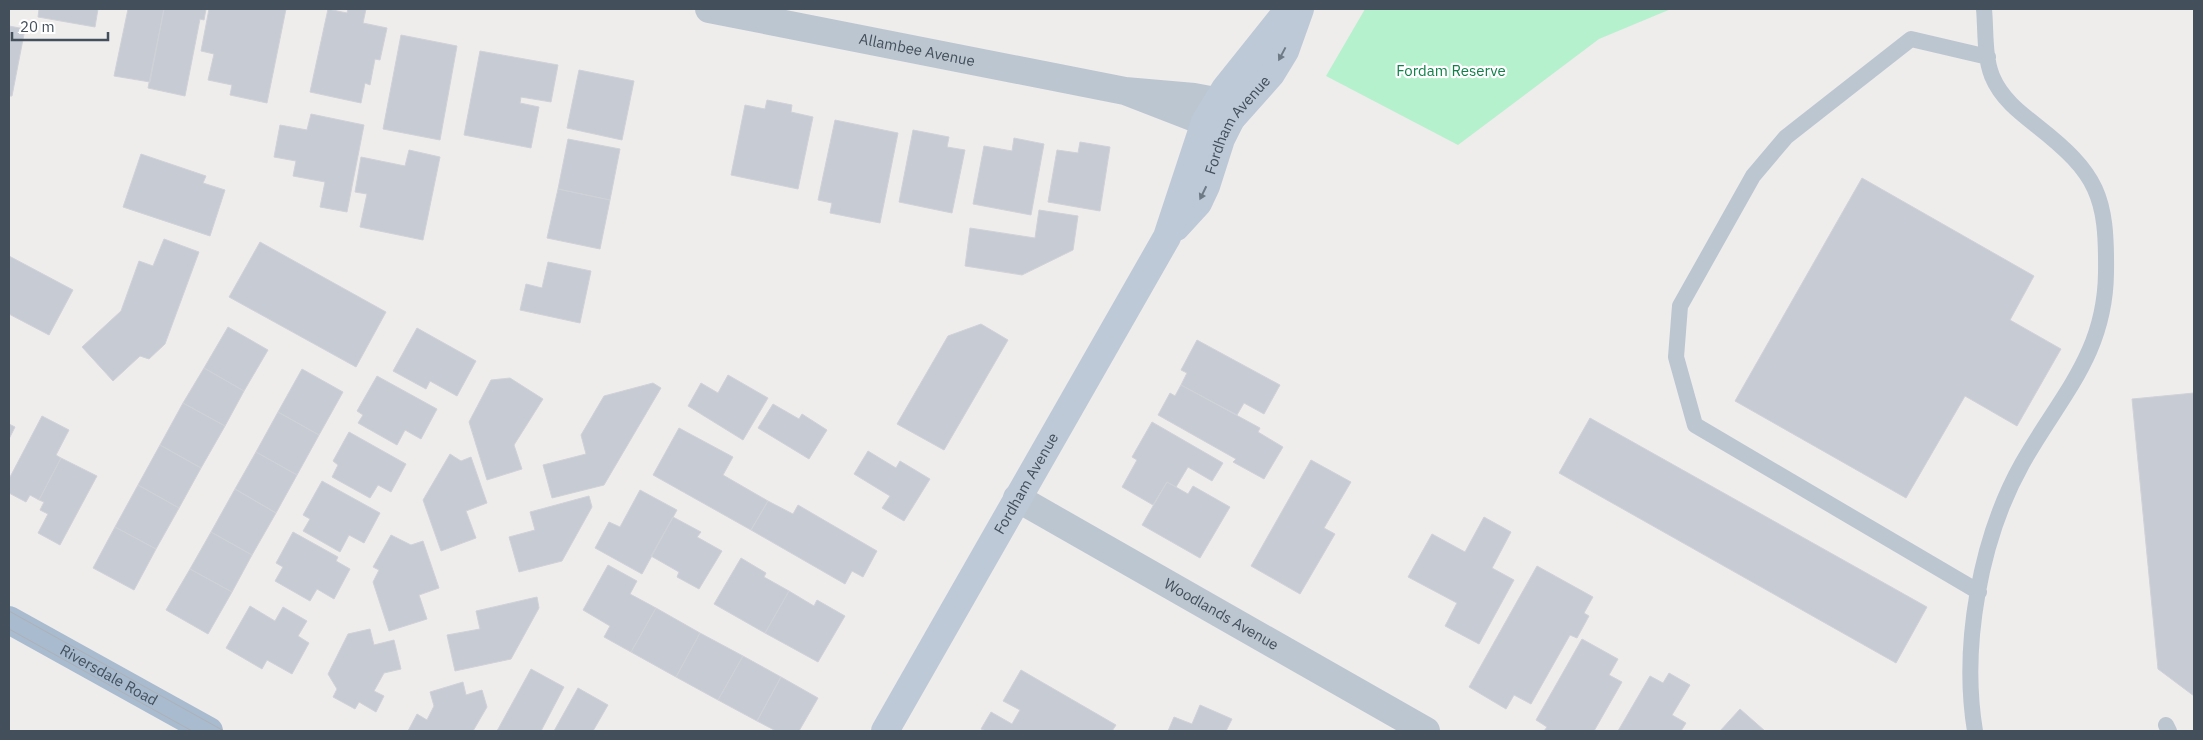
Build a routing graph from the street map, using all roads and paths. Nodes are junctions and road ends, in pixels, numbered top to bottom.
1 (709, 9) edge
2 (1289, 9) edge
3 (1300, 9) edge
4 (1984, 9) edge
5 (1988, 56) junction
6 (1218, 115) junction
7 (1017, 498) junction
8 (1979, 592) junction
9 (9, 620) edge
10 (209, 731) edge
11 (885, 731) edge
12 (1426, 731) edge
13 (1975, 731) edge

1 - 6 street, Allambee Avenue
2 - 6 street, Fordham Avenue
3 -> 6 street, Fordham Avenue
4 - 5 lane
5 - 8 lane
5 - 8 lane
6 - 7 street, Fordham Avenue
7 - 11 street, Fordham Avenue
7 - 12 street, Woodlands Avenue
8 - 13 lane
9 - 10 main road, Riversdale Road

